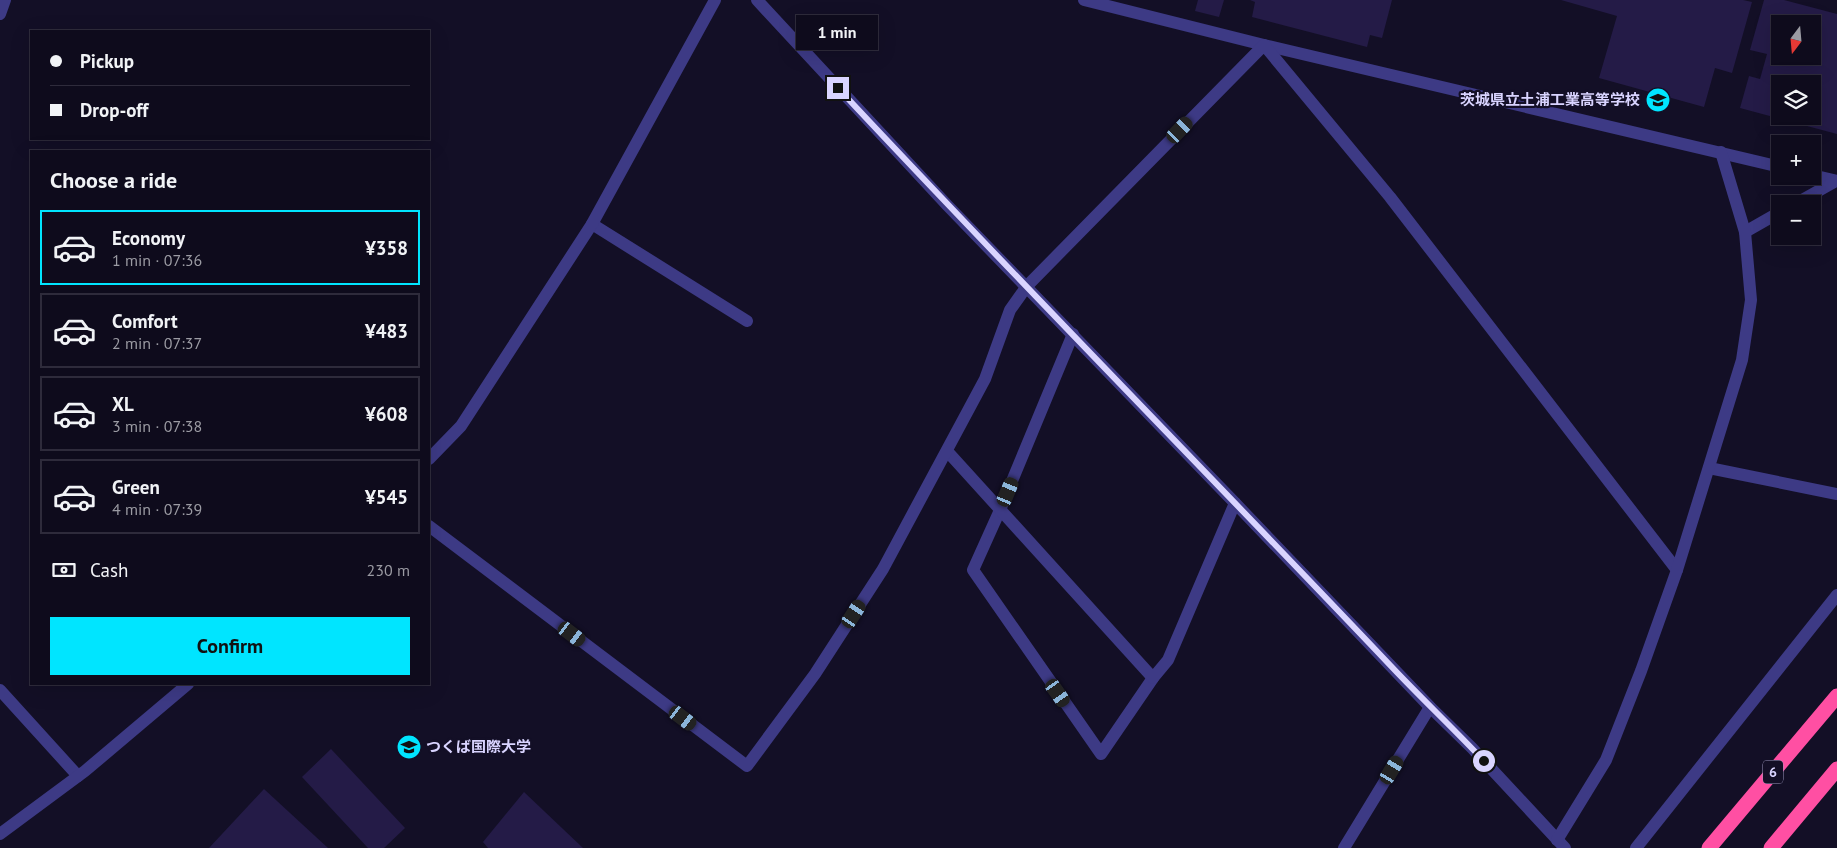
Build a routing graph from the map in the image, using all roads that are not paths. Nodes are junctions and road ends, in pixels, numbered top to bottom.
1 (5, 0) edge
2 (715, 0) edge
3 (757, 0) edge
4 (1084, 0) edge
5 (0, 14) edge
6 (1264, 45) junction
7 (1721, 152) junction
8 (1771, 165) edge
9 (1821, 177) edge
10 (1837, 181) edge
11 (1811, 195) edge
12 (1771, 217) edge
13 (592, 224) junction
14 (1745, 232) junction
15 (1027, 286) junction
16 (747, 322) dead end
17 (1073, 334) junction
18 (947, 451) junction
19 (430, 457) edge
20 (1709, 468) junction
21 (1837, 494) edge
22 (1235, 502) junction
23 (1000, 510) junction
24 (430, 527) edge
25 (1677, 570) junction
26 (1837, 596) edge
27 (1153, 678) junction
28 (187, 685) edge
29 (0, 690) edge
30 (1837, 696) edge
31 (1430, 707) junction
32 (1837, 769) edge
33 (78, 776) junction
34 (0, 834) edge
35 (1561, 844) edge
36 (1344, 848) edge
37 (1636, 848) edge
38 (1709, 848) edge
39 (1771, 848) edge

1 - 5 street
2 - 13 street
3 - 15 street
4 - 6 street
6 - 7 street
6 - 15 street
6 - 25 street
7 - 8 street
7 - 14 street
9 - 10 street
10 - 11 street
12 - 14 street
13 - 16 street
13 - 19 street
14 - 20 street
15 - 17 street
15 - 18 street
17 - 22 street
17 - 23 street
18 - 23 street
18 - 24 street
20 - 21 street
20 - 25 street
22 - 27 street
22 - 31 street
23 - 27 street
23 - 27 street
25 - 35 street
26 - 37 street
28 - 33 street
29 - 33 street
30 - 38 highway, 6
31 - 35 street
31 - 36 street
32 - 39 highway
33 - 34 street

